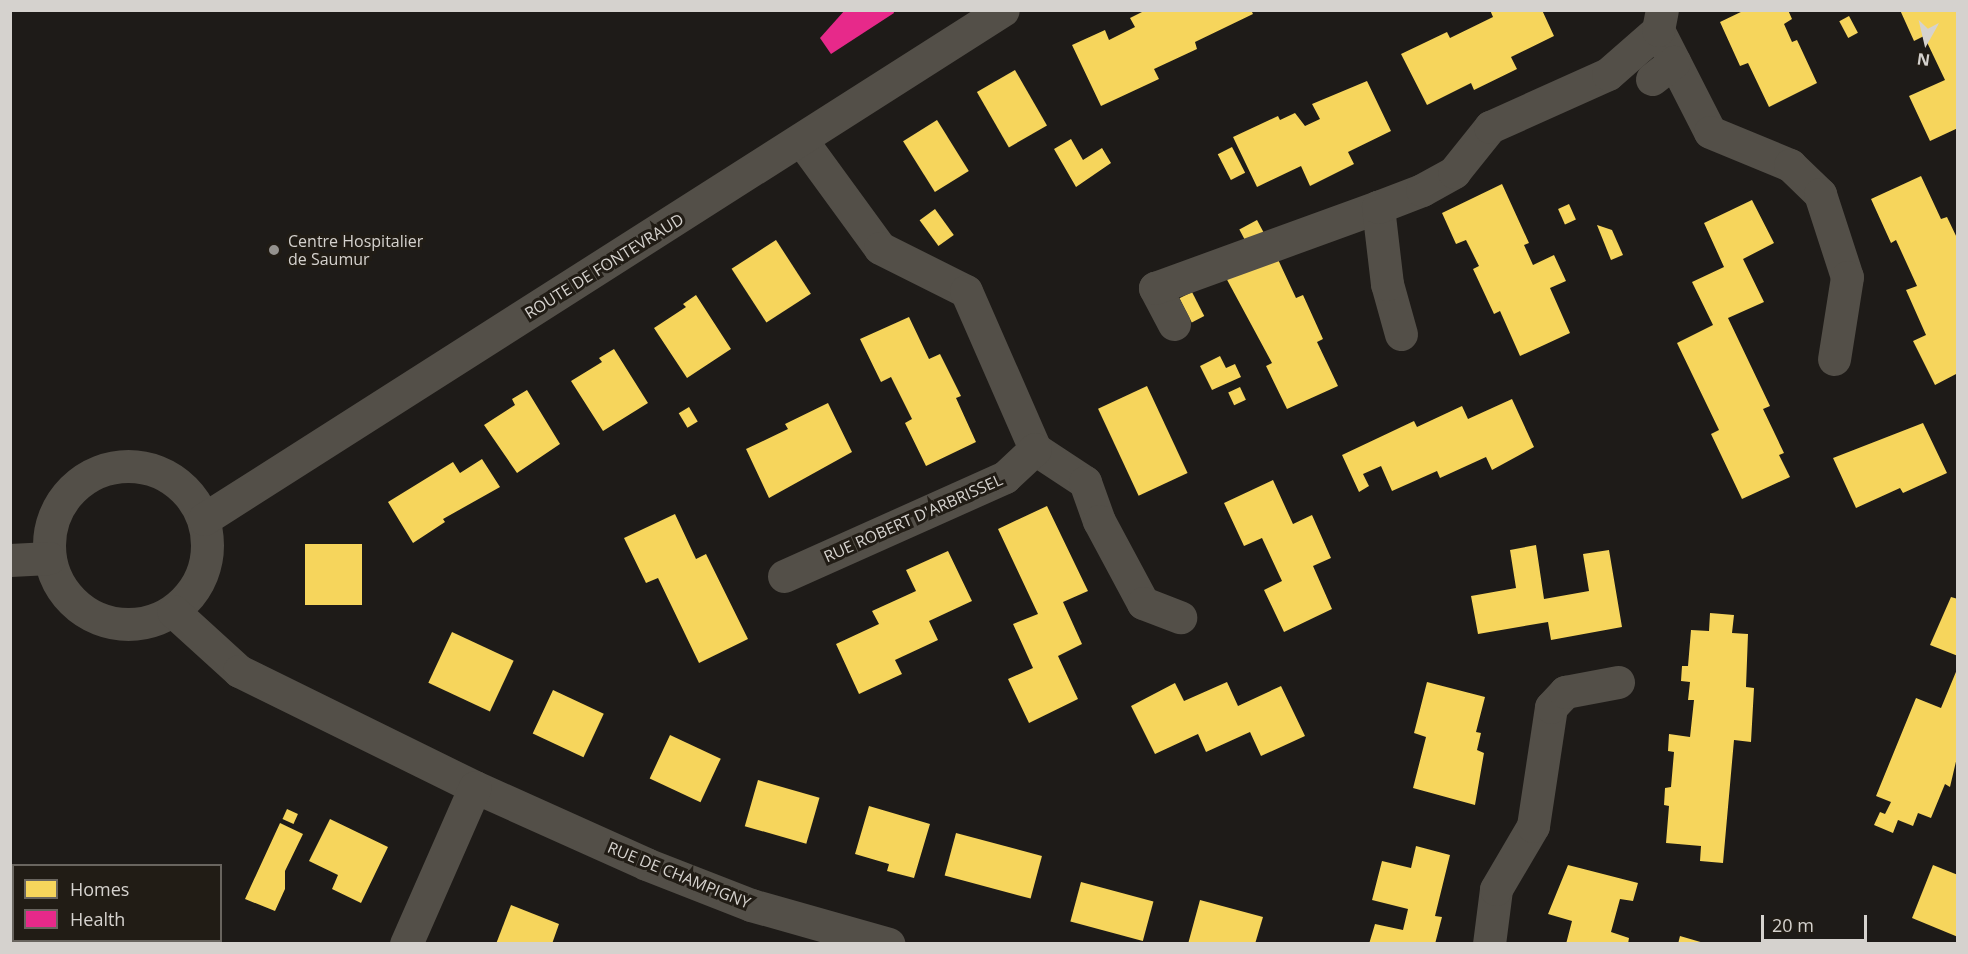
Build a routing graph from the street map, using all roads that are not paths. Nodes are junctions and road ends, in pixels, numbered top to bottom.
1 (1003, 10) edge
2 (1660, 20) edge
3 (801, 141) junction
4 (1378, 207) junction
5 (1174, 324) dead end
6 (1401, 334) dead end
7 (1834, 358) dead end
8 (1035, 448) junction
9 (204, 519) junction
10 (49, 558) junction
11 (10, 560) edge
12 (784, 576) dead end
13 (173, 611) junction
14 (1180, 617) dead end
15 (1617, 682) dead end
16 (475, 787) junction
17 (406, 944) edge
18 (889, 944) edge
19 (1489, 944) edge

1 - 3 street, ROUTE DE FONTEVRAUD
2 - 4 street
2 - 7 street
3 - 8 street
3 - 9 street, ROUTE DE FONTEVRAUD
4 - 5 street
4 - 6 street
8 - 12 street, RUE ROBERT D'ARBRISSEL
8 - 14 street
9 - 10 street
9 - 13 street
10 - 11 street
10 - 13 street
13 - 16 street, RUE DE CHAMPIGNY
15 - 19 street
16 - 17 street
16 - 18 street, RUE DE CHAMPIGNY

